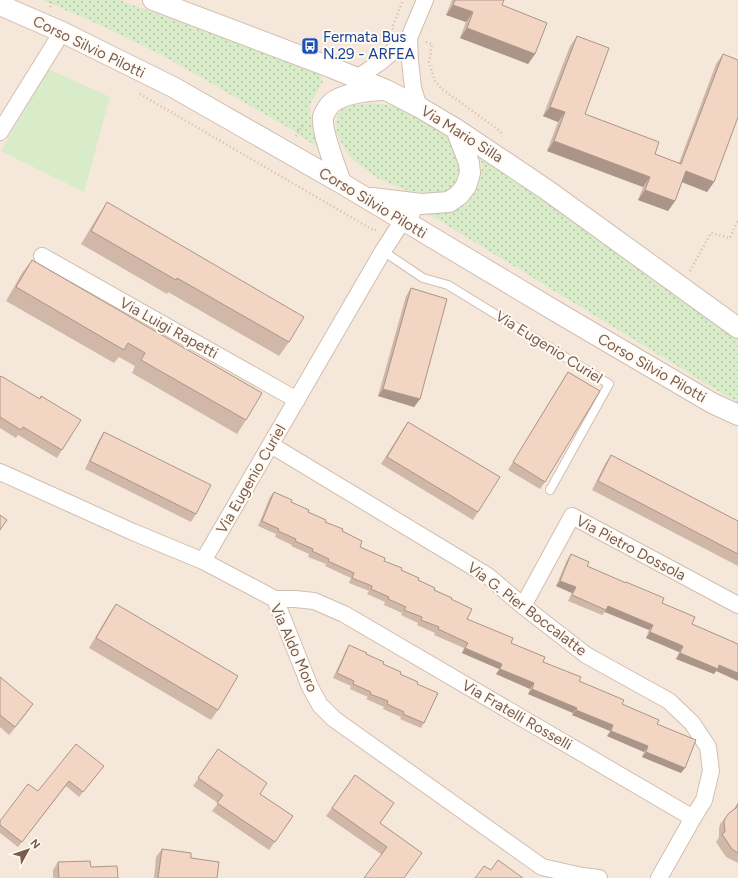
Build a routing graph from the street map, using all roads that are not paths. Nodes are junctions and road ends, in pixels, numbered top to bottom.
1 (154, 0) edge
2 (425, 0) edge
3 (0, 5) edge
4 (62, 32) junction
5 (409, 38) junction
6 (357, 78) junction
7 (386, 90) junction
8 (419, 107) junction
9 (456, 129) junction
10 (0, 132) edge
11 (341, 183) junction
12 (364, 197) junction
13 (425, 204) junction
14 (398, 228) junction
15 (383, 251) junction
16 (42, 256) dead end
17 (738, 328) edge
18 (297, 400) junction
19 (738, 415) edge
20 (271, 444) junction
21 (0, 472) edge
22 (550, 490) edge
23 (203, 561) junction
24 (275, 599) junction
25 (738, 605) edge
26 (523, 606) junction
27 (693, 818) junction
28 (582, 877) edge
29 (599, 878) edge
30 (658, 878) edge

1 - 6 street, Via Mario Silla
2 - 5 street
3 - 4 street, Corso Silvio Pilotti
4 - 10 street
4 - 11 street, Corso Silvio Pilotti
5 - 6 street
5 - 8 street
6 - 7 street, Via Mario Silla
7 - 8 street, Via Mario Silla
7 - 11 street
8 - 9 street, Via Mario Silla
9 - 13 street
9 - 17 street, Via Mario Silla
11 - 12 street, Corso Silvio Pilotti
12 - 13 street
12 - 14 street, Corso Silvio Pilotti
13 - 14 street, Via Eugenio Curiel
14 - 15 street, Via Eugenio Curiel
14 - 19 street, Corso Silvio Pilotti
15 - 18 street, Via Eugenio Curiel
15 - 22 lane, Via Eugenio Curiel
16 - 18 street, Via Luigi Rapetti
18 - 20 street, Via Eugenio Curiel
20 - 23 street, Via Eugenio Curiel
20 - 26 street, Via G. Pier Boccalatte
21 - 23 street, Via Aldo Moro
23 - 24 street, Via Aldo Moro
24 - 27 street, Via Fratelli Rosselli
24 - 28 street, Via Aldo Moro
25 - 26 street, Via Pietro Dossola
26 - 27 street, Via G. Pier Boccalatte
27 - 30 street
28 - 29 street, Via Aldo Moro

